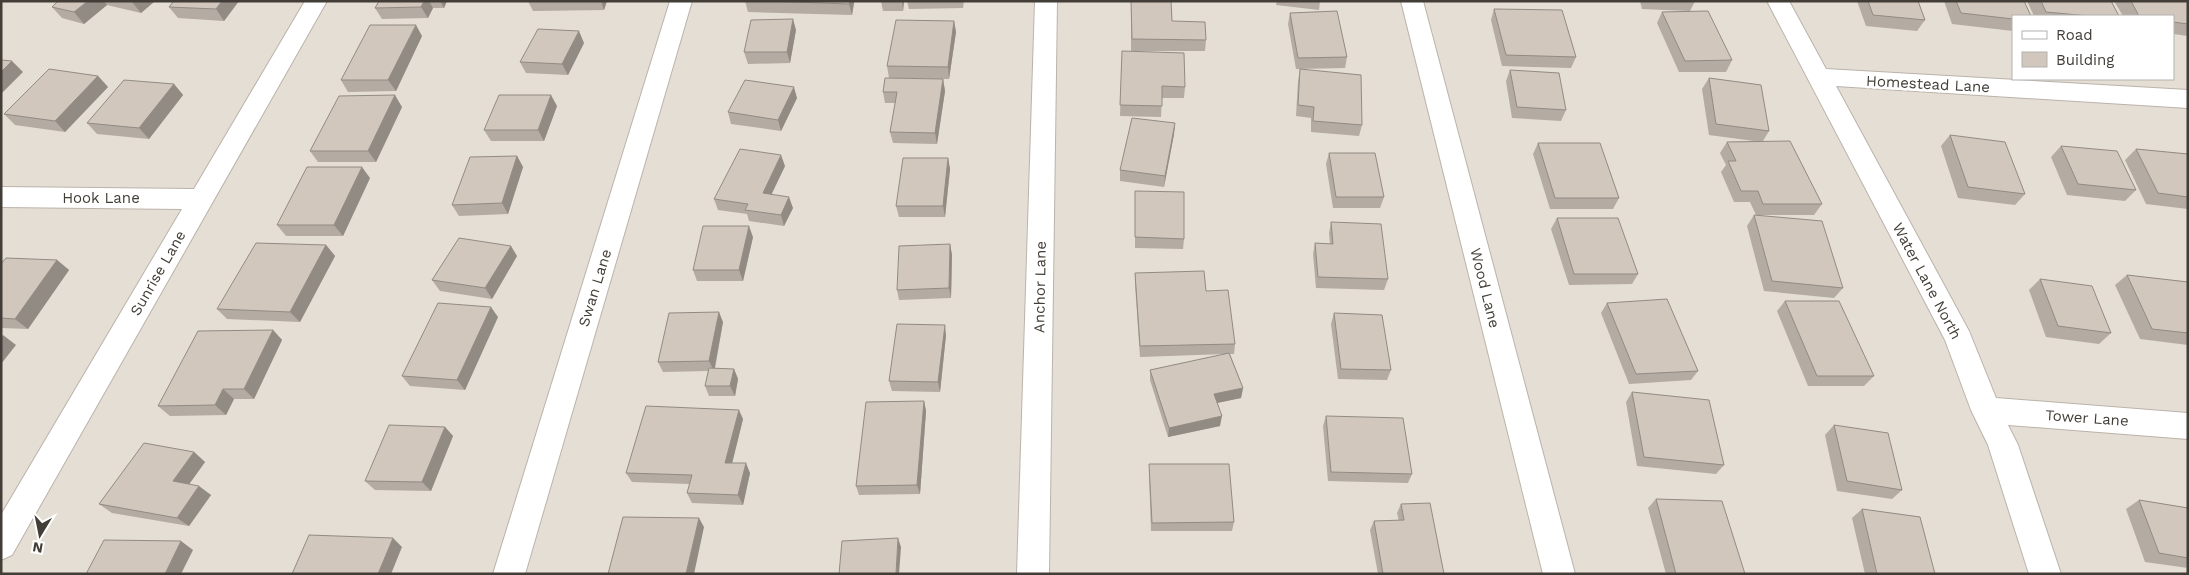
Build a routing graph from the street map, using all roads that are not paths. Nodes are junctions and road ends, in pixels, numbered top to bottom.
1 (316, 1) edge
2 (681, 1) edge
3 (1046, 1) edge
4 (1412, 1) edge
5 (1778, 1) edge
6 (1819, 77) junction
7 (2188, 100) edge
8 (1, 197) edge
9 (201, 198) junction
10 (1986, 410) junction
11 (2188, 426) edge
12 (1, 546) edge
13 (509, 574) edge
14 (1033, 574) edge
15 (1559, 574) edge
16 (2045, 574) edge

1 - 9 street, Sunrise Lane
2 - 13 street, Swan Lane
3 - 14 street, Anchor Lane
4 - 15 street, Wood Lane
5 - 6 street, Water Lane North
6 - 7 street, Homestead Lane
6 - 10 street, Water Lane North
8 - 9 street, Hook Lane
9 - 12 street, Sunrise Lane
10 - 11 street, Tower Lane
10 - 16 street, Water Lane North

